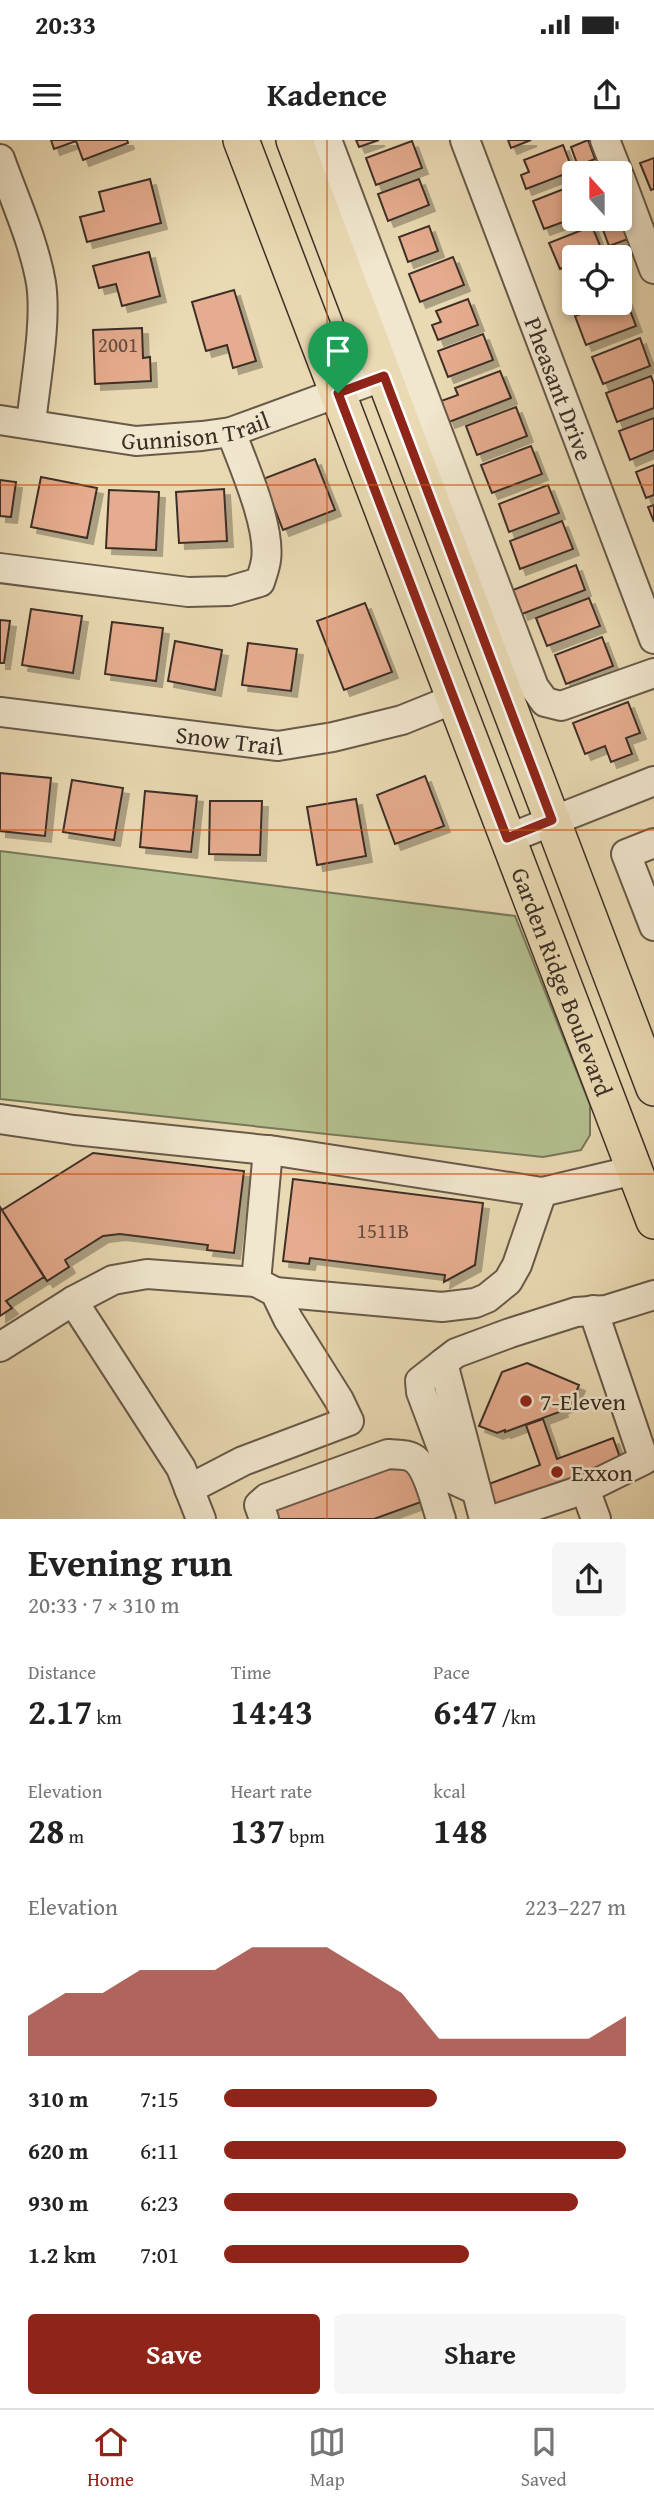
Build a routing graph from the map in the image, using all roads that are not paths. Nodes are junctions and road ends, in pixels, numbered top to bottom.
1 (241, 140) edge
2 (293, 140) edge
3 (327, 140) edge
4 (465, 140) edge
5 (605, 140) edge
6 (0, 159) edge
7 (613, 161) edge
8 (8, 208) edge
9 (632, 210) edge
10 (654, 269) edge
11 (384, 376) junction
12 (338, 393) junction
13 (0, 420) edge
14 (31, 424) junction
15 (231, 432) junction
16 (0, 568) edge
17 (654, 639) edge
18 (654, 673) edge
19 (454, 699) junction
20 (0, 712) edge
21 (654, 781) edge
22 (552, 820) junction
23 (507, 838) junction
24 (654, 843) edge
25 (654, 926) edge
26 (637, 1021) edge
27 (589, 1050) junction
28 (654, 1088) edge
29 (0, 1119) edge
30 (268, 1150) junction
31 (633, 1163) junction
32 (542, 1192) junction
33 (654, 1221) edge
34 (265, 1287) junction
35 (654, 1295) edge
36 (73, 1301) junction
37 (593, 1310) junction
38 (0, 1347) edge
39 (189, 1489) junction
40 (585, 1489) junction
41 (201, 1519) edge
42 (264, 1519) edge
43 (441, 1519) edge
44 (484, 1519) edge
45 (495, 1519) edge
46 (596, 1519) edge

1 - 12 main road, Garden Ridge Boulevard
2 - 11 main road, Garden Ridge Boulevard
3 - 18 street
4 - 17 street, Pheasant Drive
5 - 7 street
6 - 8 street
8 - 14 street
9 - 10 street
11 - 12 street, Gunnison Trail
11 - 22 main road, Garden Ridge Boulevard
12 - 15 street, Gunnison Trail
12 - 19 main road, Garden Ridge Boulevard
13 - 14 street, Gunnison Trail
14 - 15 street, Gunnison Trail
15 - 16 street
19 - 20 street, Snow Trail
19 - 23 main road, Garden Ridge Boulevard
21 - 22 street
22 - 23 street
22 - 26 main road, Garden Ridge Boulevard
23 - 27 main road, Garden Ridge Boulevard
24 - 25 street
26 - 27 main road
26 - 28 main road, Garden Ridge Boulevard
27 - 31 main road, Garden Ridge Boulevard
29 - 30 street
30 - 32 street
30 - 34 street
31 - 32 street
31 - 33 main road, Garden Ridge Boulevard
32 - 34 street
34 - 36 street
34 - 39 street
35 - 37 street
36 - 38 street
36 - 39 street
37 - 40 street
37 - 44 street
39 - 41 street
40 - 45 street
40 - 46 street
42 - 43 street

